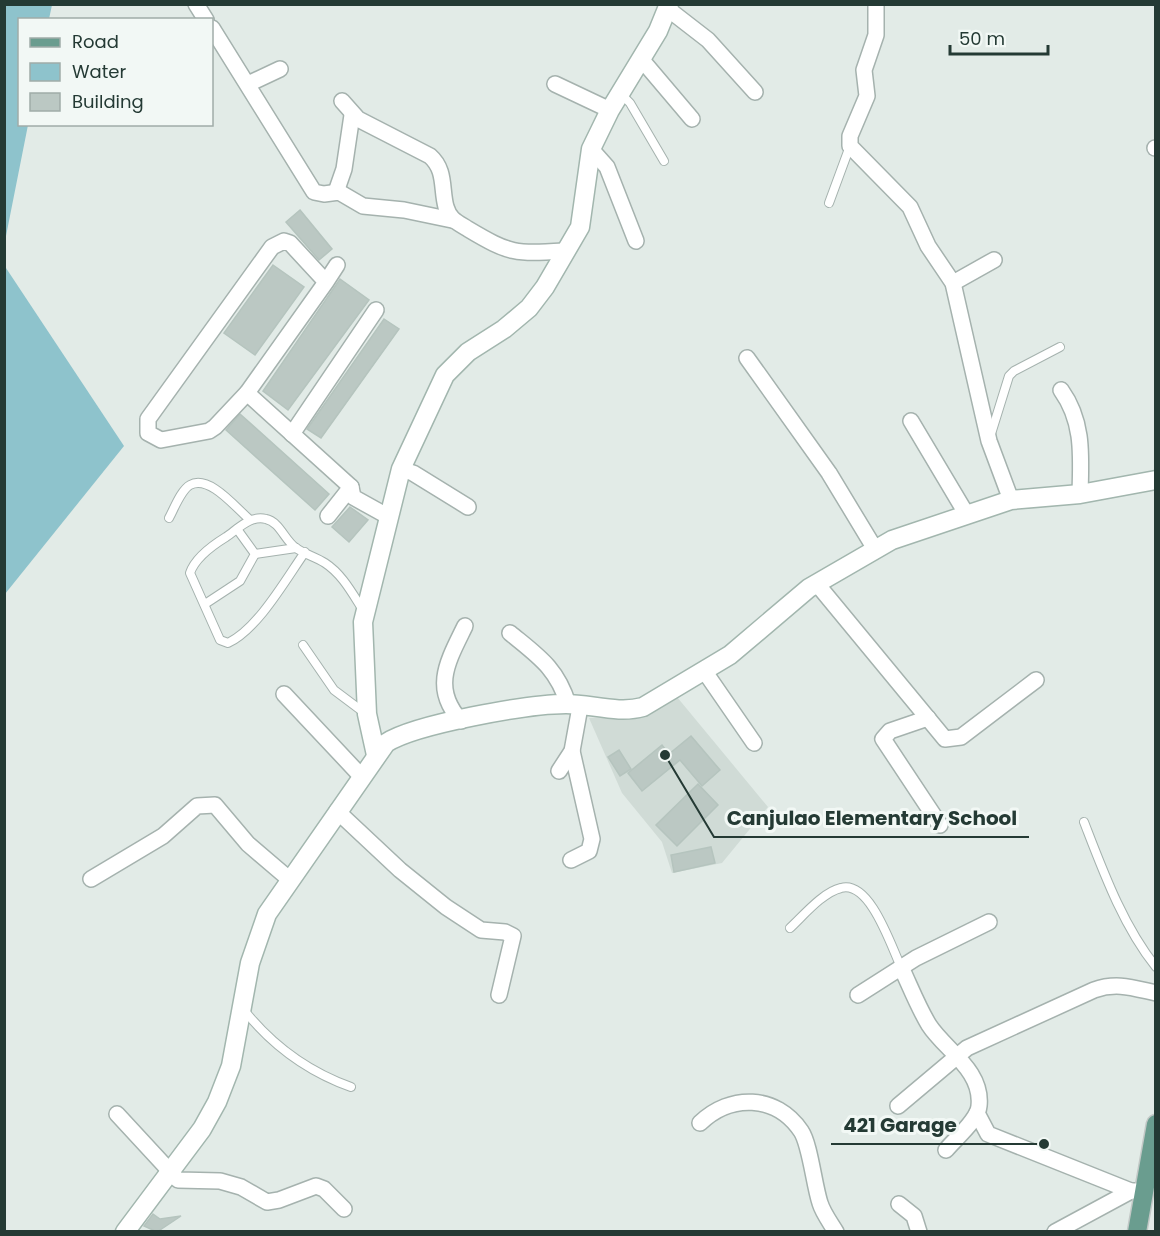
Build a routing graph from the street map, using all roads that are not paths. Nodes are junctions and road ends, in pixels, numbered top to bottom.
1 (196, 4) edge
2 (876, 4) edge
3 (669, 7) edge
4 (205, 18) edge
5 (213, 30) edge
6 (642, 60) junction
7 (280, 69) dead end
8 (248, 84) junction
9 (555, 84) dead end
10 (755, 92) dead end
11 (621, 94) junction
12 (342, 101) dead end
13 (610, 110) junction
14 (352, 115) junction
15 (692, 119) dead end
16 (850, 146) junction
17 (591, 149) junction
18 (664, 161) dead end
19 (336, 192) junction
20 (829, 203) dead end
21 (452, 220) junction
22 (636, 241) dead end
23 (564, 251) junction
24 (994, 260) dead end
25 (337, 265) dead end
26 (326, 282) junction
27 (953, 283) junction
28 (376, 310) dead end
29 (1060, 347) dead end
30 (747, 358) dead end
31 (1061, 390) dead end
32 (247, 393) junction
33 (910, 421) dead end
34 (292, 434) junction
35 (989, 441) junction
36 (401, 469) junction
37 (1155, 480) edge
38 (351, 487) junction
39 (1080, 494) junction
40 (1011, 500) junction
41 (468, 507) dead end
42 (967, 515) junction
43 (328, 516) dead end
44 (389, 517) junction
45 (169, 518) dead end
46 (249, 519) junction
47 (237, 530) junction
48 (296, 548) junction
49 (875, 549) junction
50 (305, 552) junction
51 (255, 554) junction
52 (817, 584) junction
53 (205, 604) junction
54 (365, 613) junction
55 (465, 626) dead end
56 (510, 633) dead end
57 (303, 645) dead end
58 (705, 672) junction
59 (1036, 680) dead end
60 (284, 694) dead end
61 (574, 705) junction
62 (367, 714) junction
63 (928, 718) junction
64 (461, 721) junction
65 (754, 743) dead end
66 (572, 751) junction
67 (376, 755) junction
68 (559, 771) dead end
69 (361, 776) junction
70 (337, 811) junction
71 (1084, 822) dead end
72 (940, 825) dead end
73 (571, 860) dead end
74 (91, 879) dead end
75 (289, 879) junction
76 (989, 922) dead end
77 (790, 928) dead end
78 (901, 967) junction
79 (1155, 967) edge
80 (1155, 993) edge
81 (858, 994) dead end
82 (499, 995) dead end
83 (243, 1009) junction
84 (957, 1055) junction
85 (351, 1086) dead end
86 (898, 1106) dead end
87 (977, 1113) junction
88 (117, 1114) dead end
89 (700, 1123) dead end
90 (1155, 1124) edge
91 (946, 1150) dead end
92 (1153, 1157) edge
93 (170, 1173) junction
94 (1138, 1191) junction
95 (899, 1204) dead end
96 (344, 1209) dead end
97 (125, 1232) edge
98 (836, 1232) edge
99 (919, 1232) edge
100 (1054, 1232) edge
101 (1137, 1232) edge

1 - 4 street
2 - 16 street
3 - 6 street
3 - 10 street
5 - 8 street
6 - 11 street
6 - 15 street
7 - 8 street
8 - 19 street
9 - 13 street
11 - 13 street
11 - 18 lane
12 - 14 street
13 - 17 street
14 - 19 street
14 - 21 street
16 - 20 lane
16 - 27 street
17 - 22 street
17 - 23 street
19 - 21 street
21 - 23 street
23 - 36 street
24 - 27 street
25 - 26 street
26 - 32 street
26 - 32 street
27 - 35 street
28 - 34 street
29 - 35 lane
30 - 49 street
31 - 39 street
32 - 34 street
33 - 42 street
34 - 38 street
35 - 40 street
36 - 41 street
36 - 44 street
37 - 39 street
38 - 43 street
38 - 44 street
39 - 40 street
40 - 42 street
42 - 49 street
44 - 54 street
45 - 46 lane
46 - 47 lane
46 - 48 lane
47 - 51 lane
47 - 53 lane
48 - 50 lane
48 - 51 lane
49 - 52 street
50 - 53 lane
50 - 54 lane
51 - 53 lane
52 - 58 street
52 - 63 street
54 - 62 street
55 - 64 street
56 - 61 street
57 - 62 lane
58 - 61 street
58 - 65 street
59 - 63 street
60 - 69 street
61 - 64 street
61 - 66 street
62 - 67 street
63 - 72 street
64 - 67 street
66 - 68 street
66 - 73 street
67 - 69 street
69 - 70 street
70 - 75 street
70 - 82 street
71 - 79 lane
74 - 75 street
75 - 83 street
76 - 78 street
77 - 78 lane
78 - 81 street
78 - 84 street
80 - 84 street
83 - 85 lane
83 - 93 street
84 - 86 street
84 - 87 street
87 - 91 street
87 - 94 street
88 - 93 street
89 - 98 street
90 - 92 main road
92 - 94 main road
93 - 96 street
93 - 97 street
94 - 100 street
94 - 101 main road
95 - 99 street

